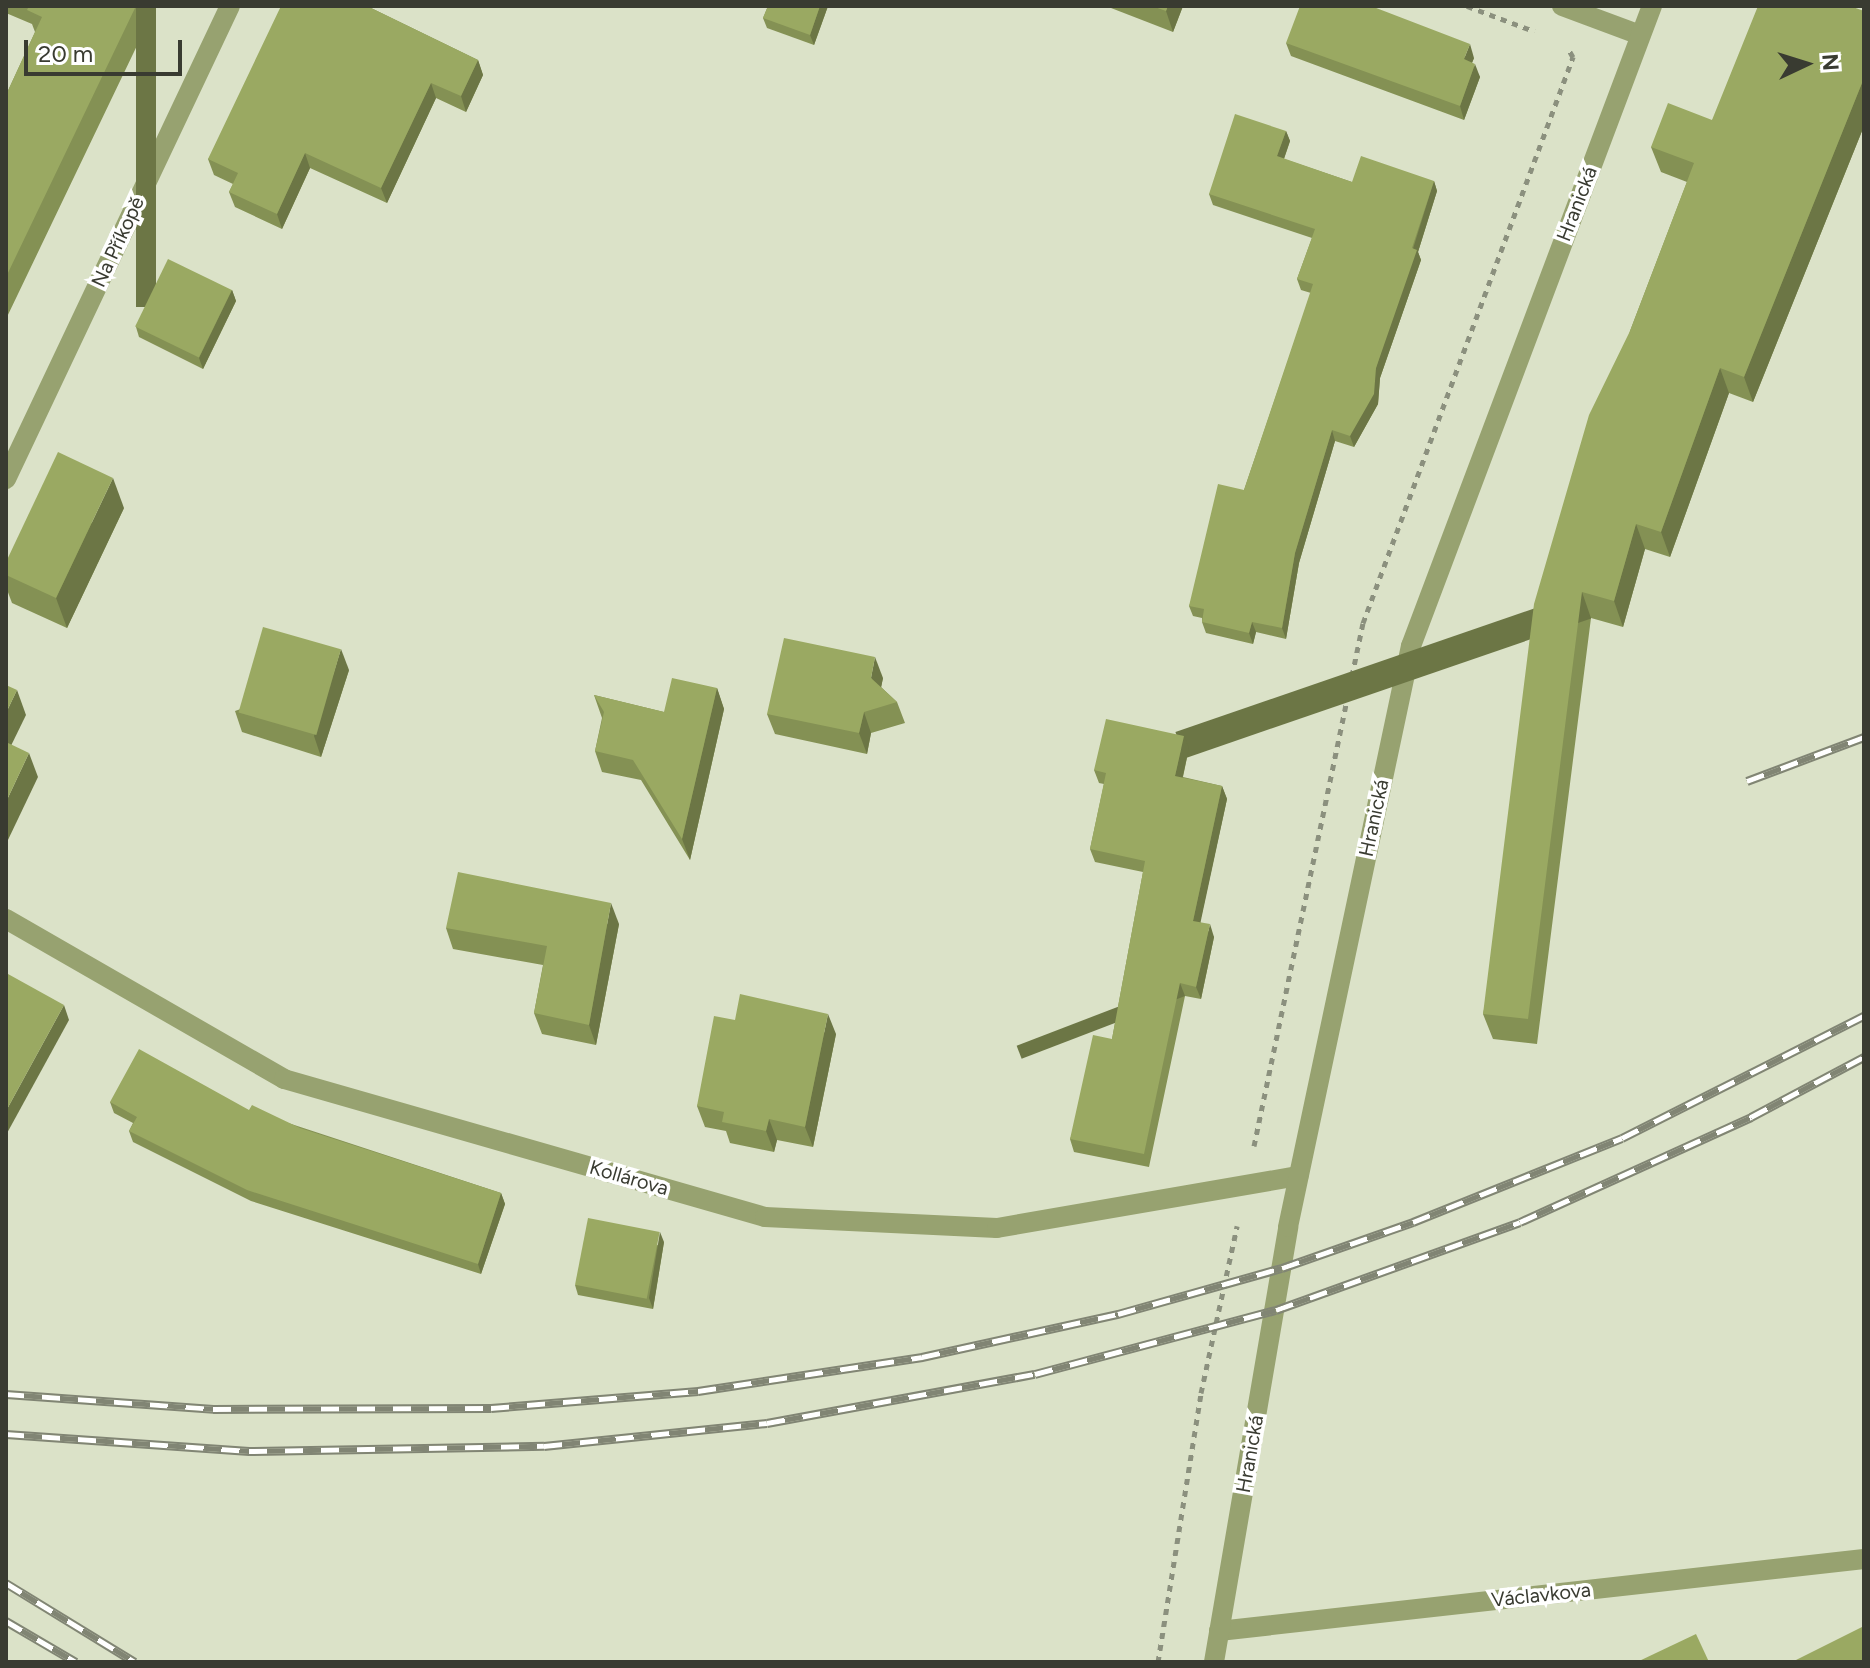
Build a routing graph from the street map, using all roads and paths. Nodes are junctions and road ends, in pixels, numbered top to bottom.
1 (230, 6) edge
2 (1562, 6) edge
3 (1652, 6) edge
4 (1640, 35) junction
5 (6, 479) edge
6 (6, 919) edge
7 (1299, 1176) junction
8 (1245, 1187) junction
9 (1864, 1559) edge
10 (1219, 1631) junction
11 (1158, 1662) edge
12 (1214, 1662) edge

1 - 5 street, Na Příkopě
2 - 4 street
3 - 4 street, Hranická
4 - 7 street, Hranická
6 - 8 street, Kollárova
7 - 8 street, Kollárova
7 - 10 street, Hranická
8 - 11 path
9 - 10 street, Václavkova
10 - 12 street, Hranická

